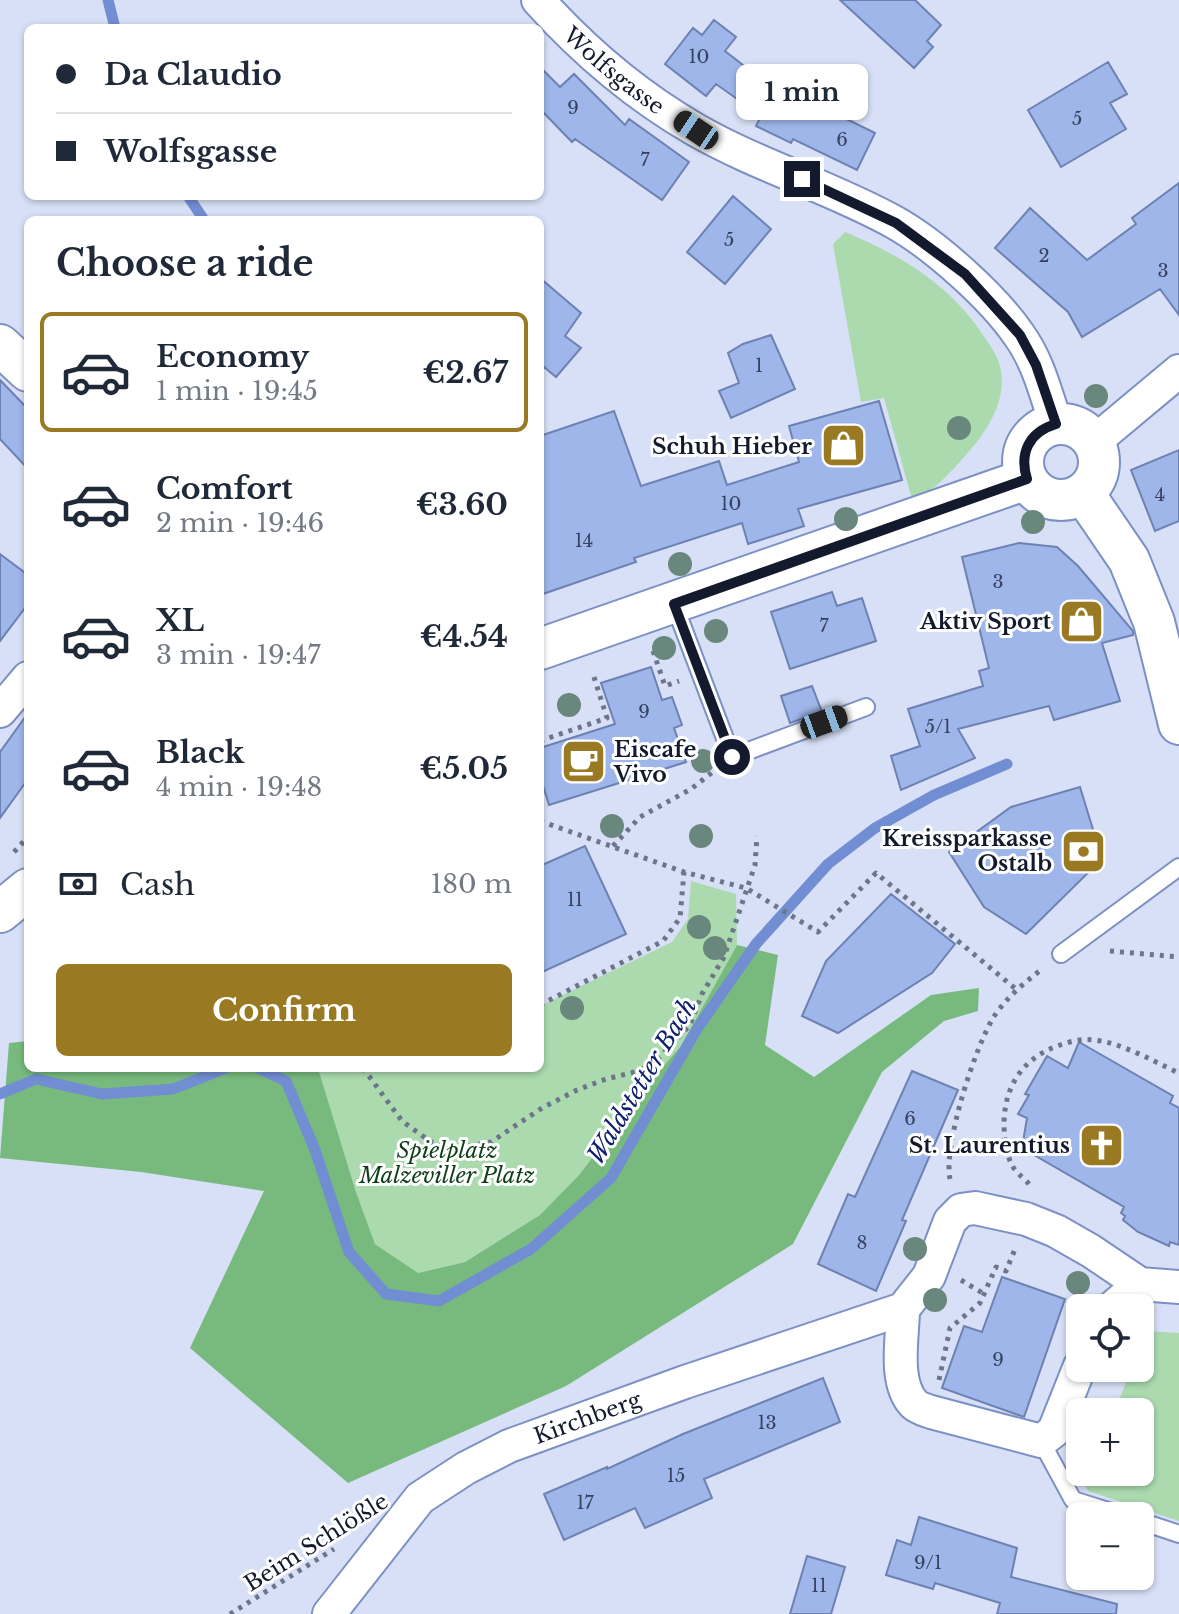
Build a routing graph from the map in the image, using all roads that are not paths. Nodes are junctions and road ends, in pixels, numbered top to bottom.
1 (538, 0) edge
2 (0, 345) edge
3 (24, 367) edge
4 (1179, 371) edge
5 (1056, 424) junction
6 (1094, 442) junction
7 (1027, 479) junction
8 (1084, 494) junction
9 (674, 604) junction
10 (544, 648) edge
11 (24, 683) edge
12 (866, 707) dead end
13 (1175, 708) edge
14 (0, 711) edge
15 (1179, 867) edge
16 (24, 892) edge
17 (0, 912) edge
18 (1061, 954) road end
19 (1140, 1284) junction
20 (1179, 1287) edge
21 (1128, 1294) edge
22 (903, 1309) junction
23 (1074, 1382) edge
24 (1041, 1441) junction
25 (1079, 1502) edge
26 (1154, 1526) edge
27 (1179, 1534) edge
28 (329, 1614) edge

1 - 5 street, Wolfsgasse
2 - 3 street
4 - 6 street
5 - 6 street
5 - 7 street
6 - 8 street
7 - 8 street
7 - 9 street
8 - 13 street
9 - 10 street
9 - 12 lane
11 - 14 street
15 - 18 lane
16 - 17 street
19 - 20 street
19 - 21 street
19 - 22 street
22 - 24 street
22 - 28 street, Kirchberg
23 - 24 street
24 - 25 lane
26 - 27 lane

